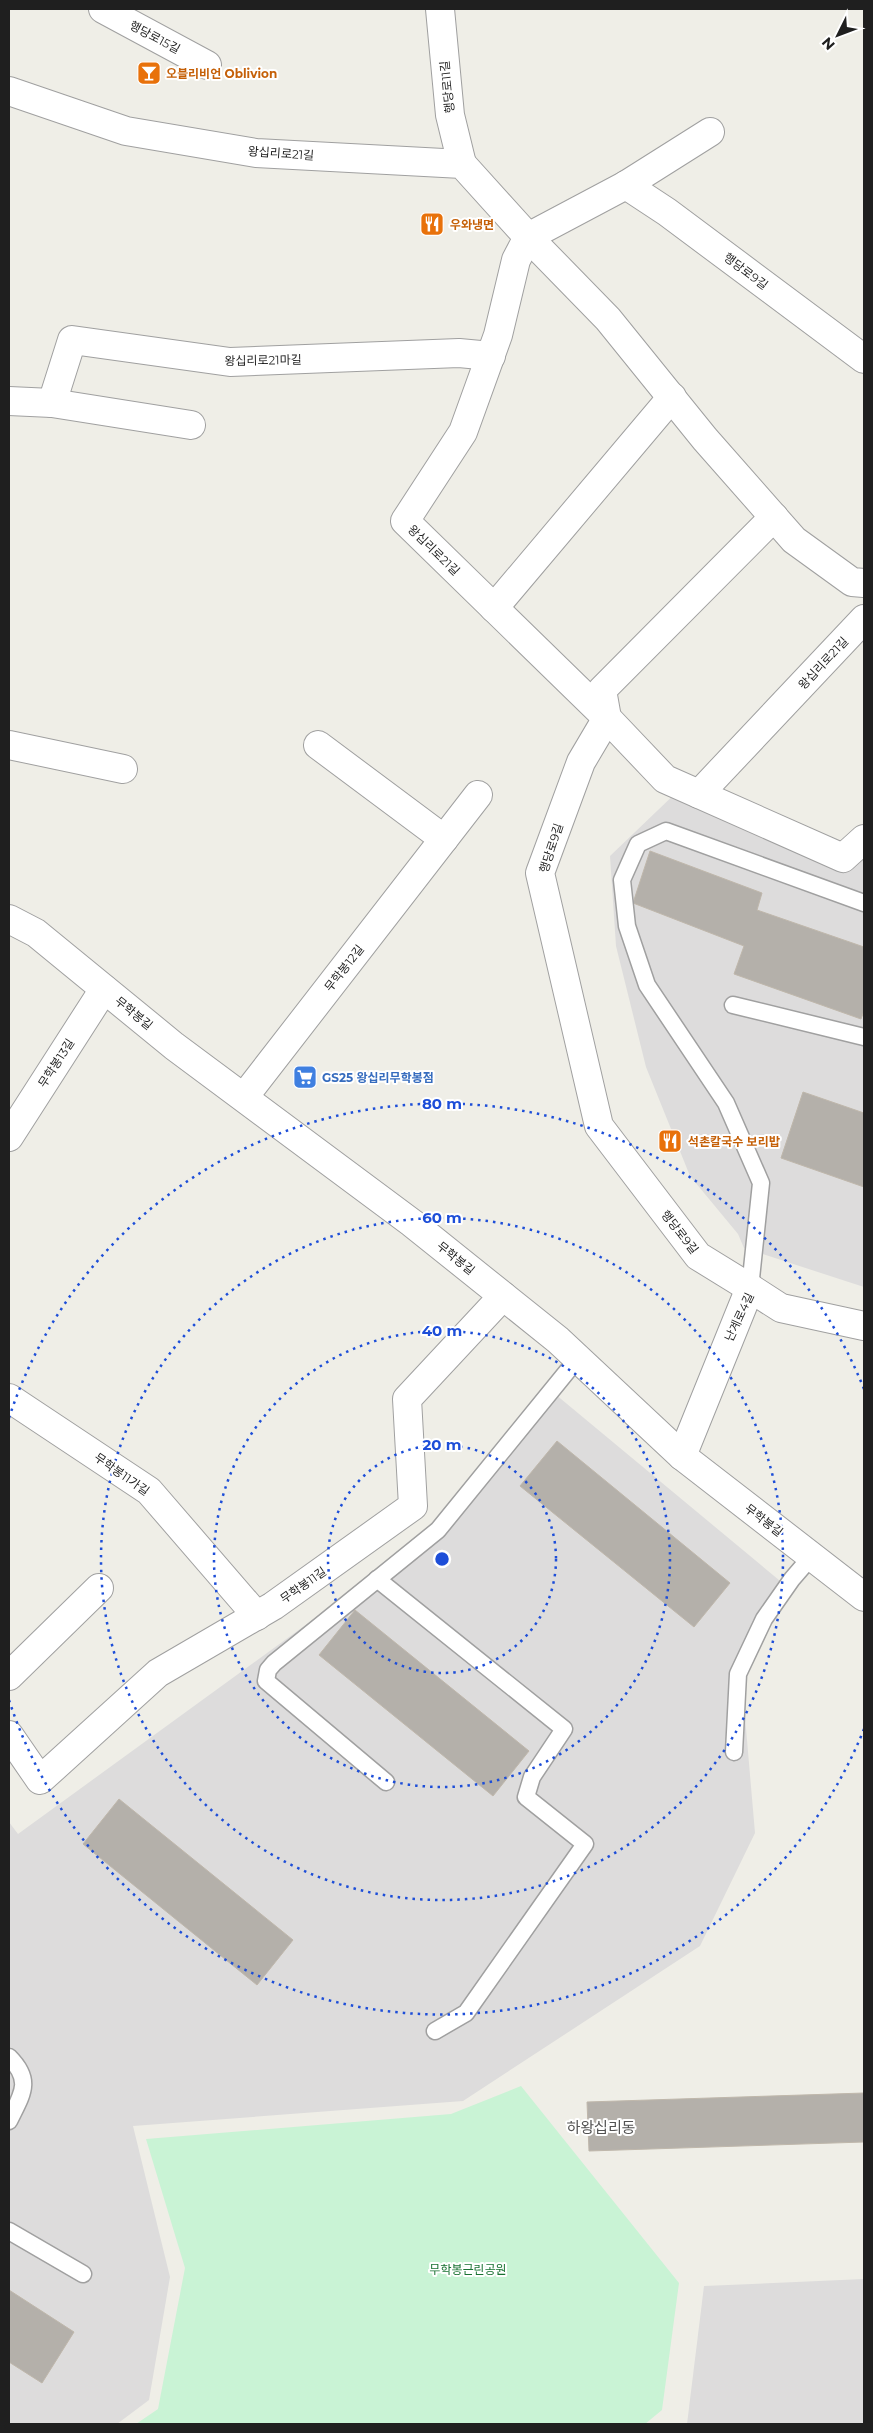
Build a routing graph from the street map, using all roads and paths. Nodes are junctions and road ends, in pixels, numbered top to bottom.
1 (103, 9) edge
2 (440, 9) edge
3 (207, 65) dead end
4 (9, 90) edge
5 (710, 132) dead end
6 (462, 164) junction
7 (626, 185) junction
8 (528, 238) junction
9 (491, 356) junction
10 (864, 360) edge
11 (672, 397) junction
12 (9, 401) edge
13 (52, 404) junction
14 (191, 425) dead end
15 (774, 517) junction
16 (864, 583) edge
17 (494, 608) junction
18 (864, 620) edge
19 (607, 718) junction
20 (9, 744) edge
21 (318, 746) dead end
22 (123, 769) dead end
23 (699, 794) junction
24 (478, 795) dead end
25 (444, 839) junction
26 (864, 839) edge
27 (864, 903) edge
28 (9, 919) edge
29 (104, 988) junction
30 (733, 1005) dead end
31 (864, 1037) edge
32 (244, 1097) junction
33 (9, 1137) edge
34 (750, 1288) junction
35 (503, 1296) junction
36 (864, 1326) edge
37 (578, 1358) junction
38 (9, 1398) edge
39 (682, 1456) junction
40 (811, 1557) junction
41 (377, 1579) junction
42 (99, 1588) dead end
43 (864, 1597) edge
44 (257, 1616) junction
45 (9, 1676) edge
46 (9, 1735) edge
47 (734, 1752) dead end
48 (386, 1782) dead end
49 (435, 2031) dead end
50 (9, 2057) edge
51 (9, 2121) edge
52 (9, 2232) edge
53 (83, 2274) dead end

1 - 3 street, 행당로15길
2 - 6 street, 행당로11길
4 - 6 street, 왕십리로21길
5 - 7 street
6 - 8 street
7 - 8 street
7 - 10 street, 행당로9길
8 - 9 street, 왕십리로21길
8 - 11 street
9 - 13 street, 왕십리로21마길
9 - 17 street, 왕십리로21길
11 - 15 street
11 - 17 street
12 - 13 street
13 - 14 street
15 - 16 street
15 - 19 street
17 - 19 street, 왕십리로21길
18 - 23 street, 왕십리로21길
19 - 23 street
19 - 34 street, 행당로9길
20 - 22 street
21 - 25 street
23 - 26 street
24 - 25 street, 무학봉12길
25 - 32 street, 무학봉12길
27 - 34 lane
28 - 29 street, 무학봉길
29 - 32 street, 무학봉길
29 - 33 street, 무학봉13길
30 - 31 lane
32 - 35 street, 무학봉길
34 - 36 street, 난계로4길
34 - 39 street, 난계로4길
35 - 37 street, 무학봉길
35 - 44 street, 무학봉11길
37 - 39 street, 무학봉길
37 - 41 lane
38 - 44 street, 무학봉11가길
39 - 40 street, 무학봉길
40 - 43 street, 무학봉길
40 - 47 lane
41 - 48 lane
41 - 49 lane
42 - 45 street
44 - 46 street, 무학봉11길
50 - 51 lane
52 - 53 lane

